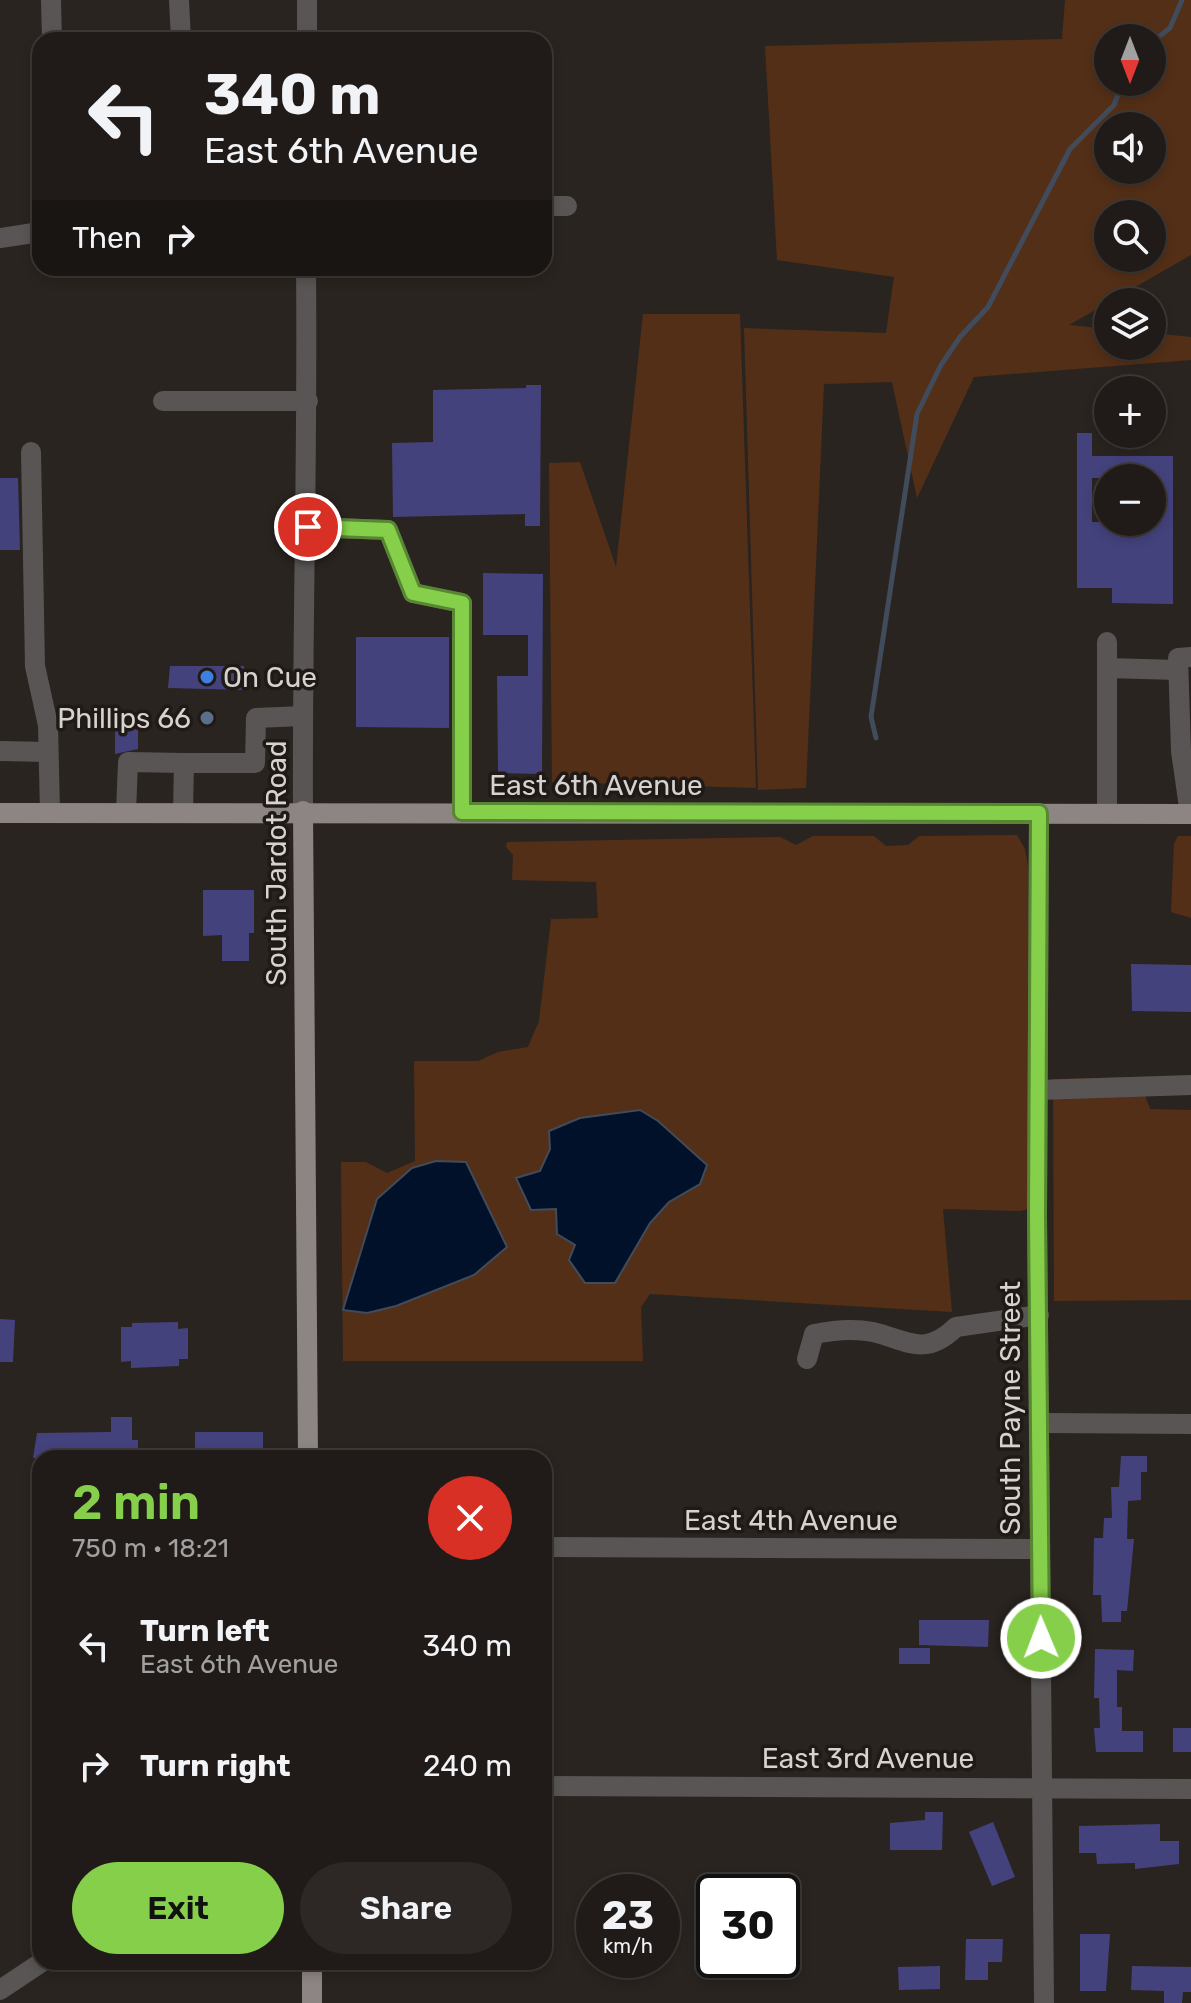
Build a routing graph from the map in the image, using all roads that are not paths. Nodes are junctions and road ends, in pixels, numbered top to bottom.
1 (51, 0) edge
2 (179, 0) edge
3 (307, 0) edge
4 (52, 32) edge
5 (181, 32) edge
6 (307, 32) edge
7 (552, 206) edge
8 (567, 206) dead end
9 (32, 233) edge
10 (0, 238) edge
11 (306, 276) edge
12 (163, 401) dead end
13 (308, 401) junction
14 (31, 452) dead end
15 (308, 527) junction
16 (1107, 642) dead end
17 (1184, 664) edge
18 (1107, 668) junction
19 (303, 716) junction
20 (0, 751) edge
21 (48, 752) junction
22 (184, 763) junction
23 (303, 811) junction
24 (183, 812) junction
25 (462, 812) junction
26 (0, 813) edge
27 (50, 813) junction
28 (126, 813) junction
29 (1039, 813) junction
30 (1107, 813) junction
31 (1190, 814) edge
32 (1191, 1085) edge
33 (1038, 1090) junction
34 (1039, 1315) junction
35 (807, 1359) dead end
36 (1042, 1423) junction
37 (1191, 1424) edge
38 (308, 1450) edge
39 (552, 1547) edge
40 (1039, 1549) junction
41 (552, 1786) edge
42 (1045, 1787) junction
43 (1191, 1789) edge
44 (32, 1969) edge
45 (312, 1970) edge
46 (0, 1990) edge
47 (312, 2003) edge
48 (1044, 2003) edge

1 - 4 street
2 - 5 street
3 - 6 street
7 - 8 street
9 - 10 street
11 - 13 street, South Jardot Road
12 - 13 street
13 - 15 street, South Jardot Road
14 - 21 street
15 - 19 street, South Jardot Road
15 - 25 street
16 - 18 street
17 - 18 street
17 - 31 street
18 - 30 street
19 - 22 street
19 - 23 street, South Jardot Road
20 - 21 street
21 - 27 street
22 - 24 street
22 - 28 street
23 - 24 main road, East 6th Avenue
23 - 25 main road, East 6th Avenue
23 - 38 main road, South Jardot Road
24 - 28 main road, East 6th Avenue
25 - 29 main road, East 6th Avenue
26 - 27 main road, East 6th Avenue
27 - 28 main road, East 6th Avenue
29 - 30 main road, East 6th Avenue
29 - 33 street, South Payne Street
30 - 31 main road, East 6th Avenue
32 - 33 street
33 - 34 street, South Payne Street
34 - 35 street
34 - 36 street, South Payne Street
36 - 37 street
36 - 40 street, South Payne Street
39 - 40 street, East 4th Avenue
40 - 42 street, South Payne Street
41 - 42 street, East 3rd Avenue
42 - 43 street, East 3rd Avenue
42 - 48 street, South Payne Street
44 - 46 street
45 - 47 main road

